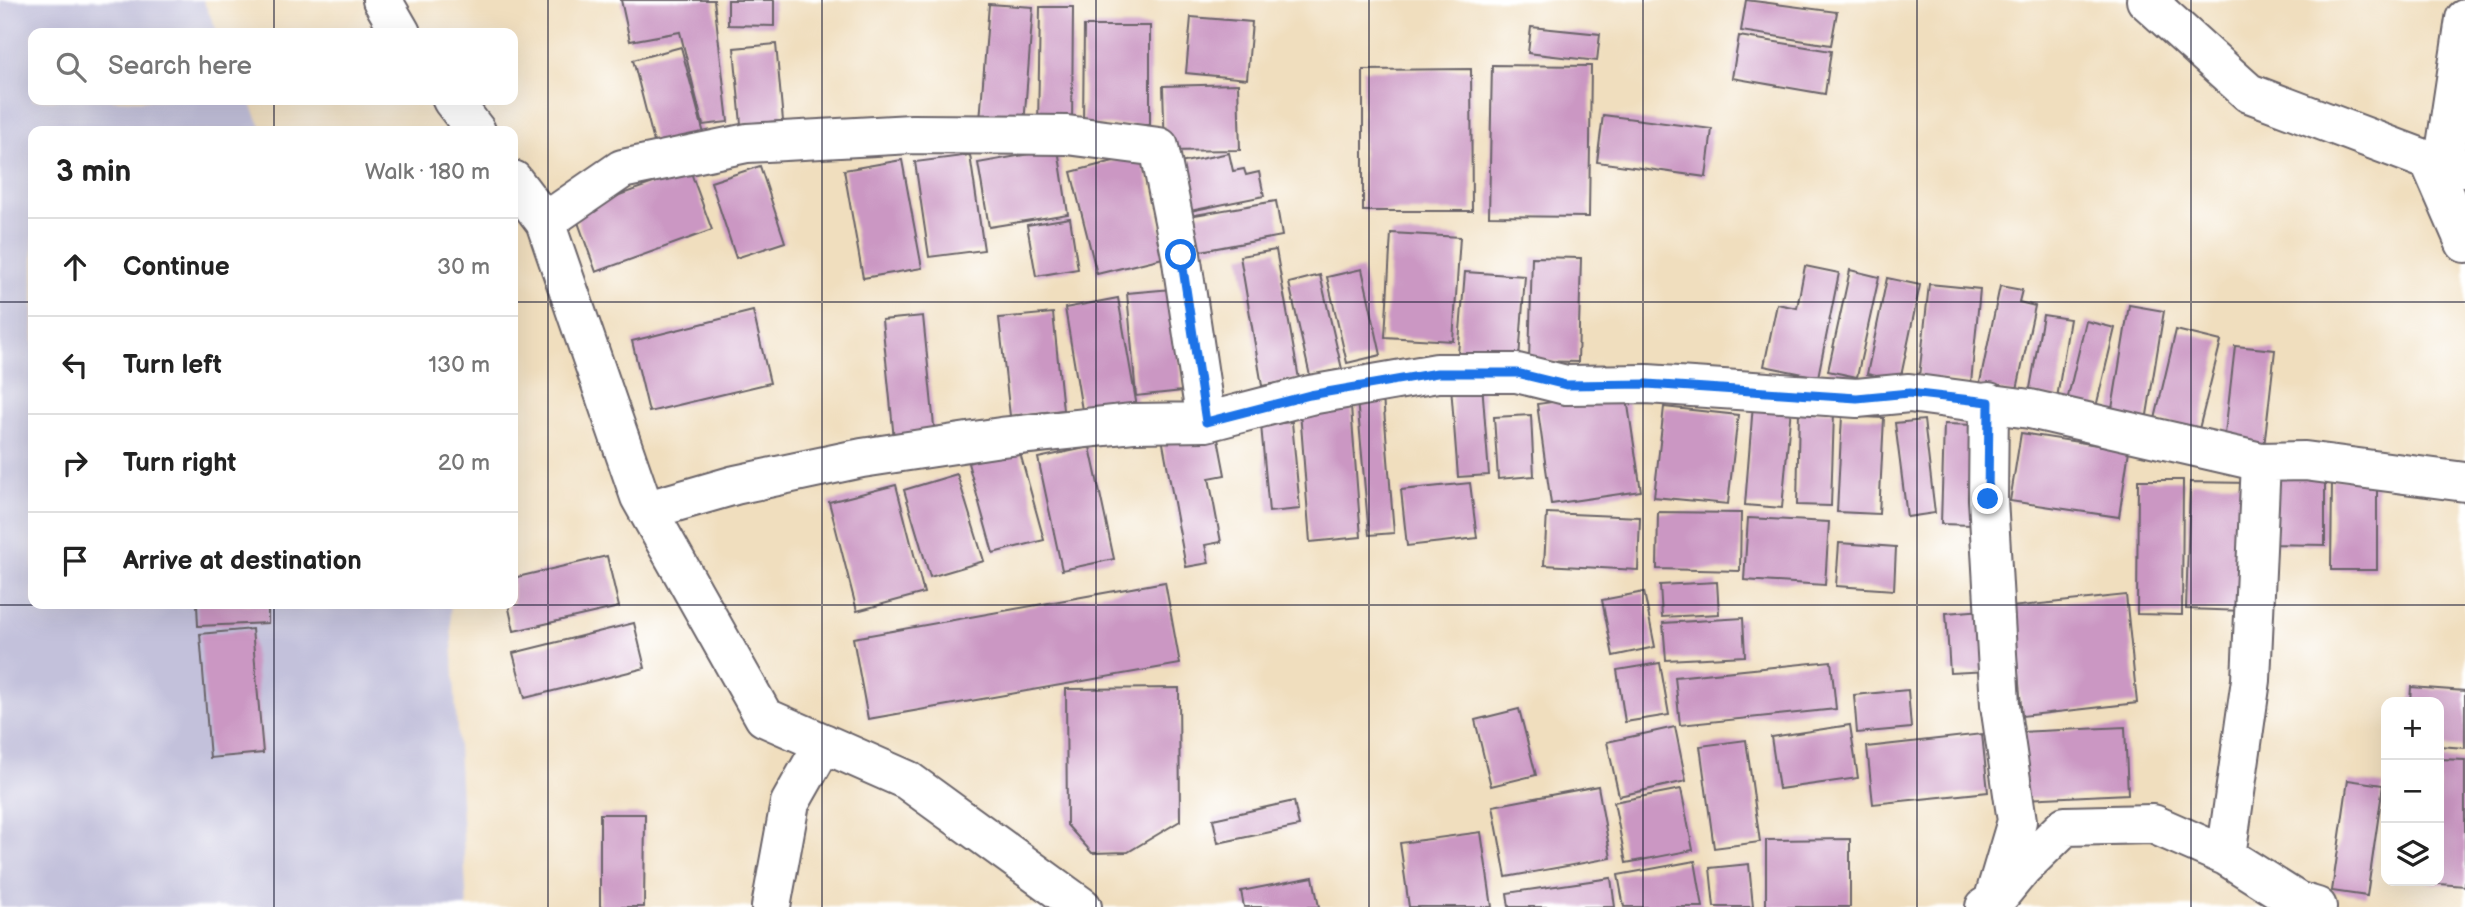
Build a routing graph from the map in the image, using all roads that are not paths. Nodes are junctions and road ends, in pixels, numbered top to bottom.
1 (383, 0) edge
2 (2146, 0) edge
3 (2465, 19) edge
4 (398, 28) edge
5 (456, 105) edge
6 (472, 126) edge
7 (2446, 164) edge
8 (518, 187) edge
9 (545, 222) junction
10 (2465, 243) edge
11 (1989, 402) junction
12 (1206, 422) junction
13 (2261, 462) junction
14 (2465, 482) edge
15 (648, 510) junction
16 (824, 743) junction
17 (2226, 856) junction
18 (1988, 906) edge
19 (771, 907) edge
20 (1082, 907) edge
21 (2317, 907) edge

1 - 4 street
2 - 7 street
3 - 7 street
5 - 6 street
7 - 10 street
8 - 9 street
9 - 12 street
9 - 15 street
11 - 12 street
11 - 13 street
11 - 18 street
12 - 15 street
13 - 14 street
13 - 17 street
15 - 16 street
16 - 19 street
16 - 20 street
17 - 18 street
17 - 21 street

